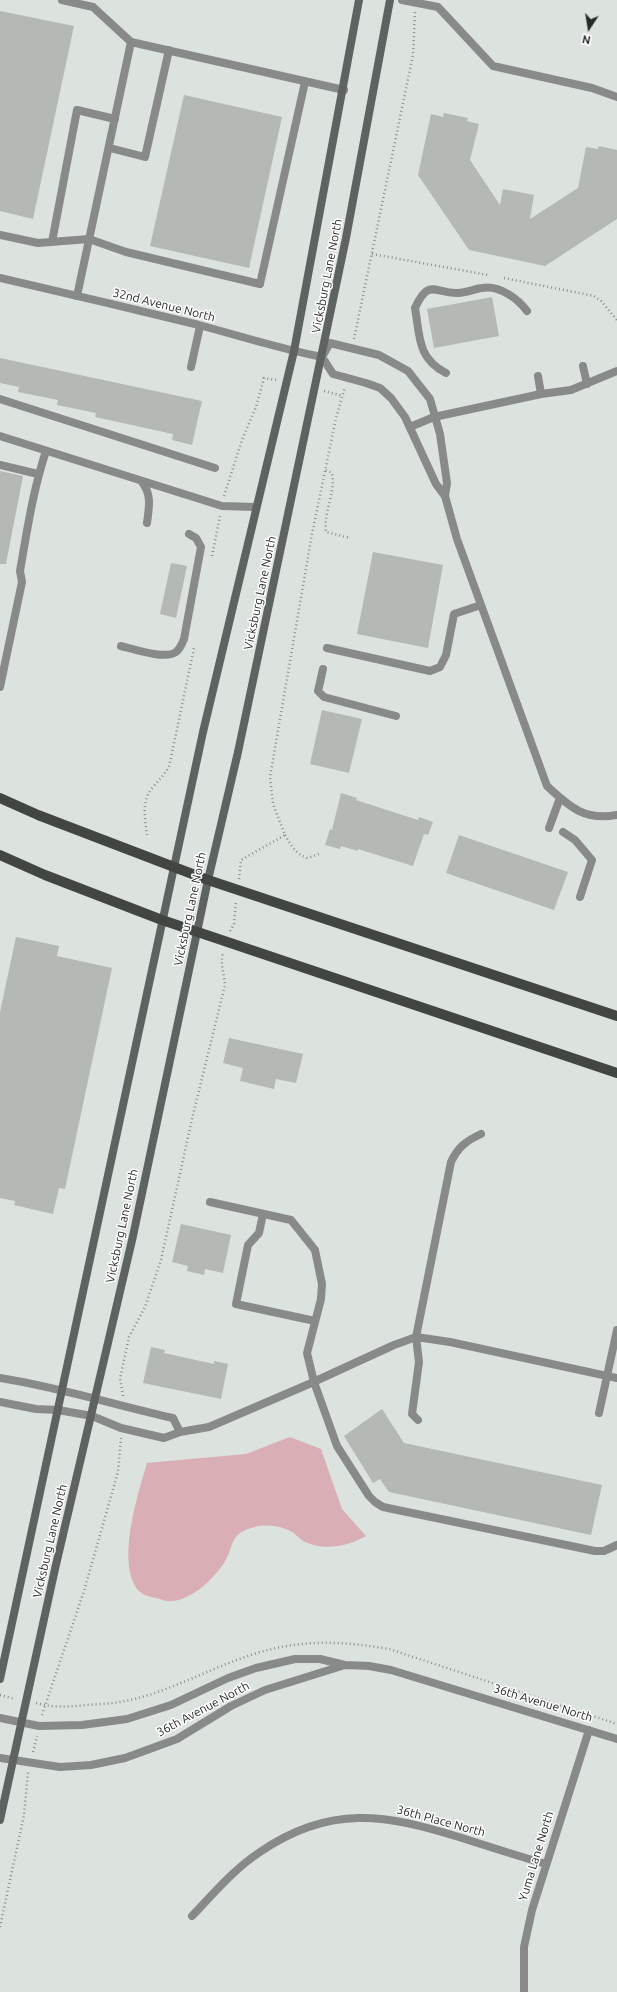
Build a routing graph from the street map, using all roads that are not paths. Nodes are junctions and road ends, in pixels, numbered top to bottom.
1 (62, 0) edge
2 (359, 0) edge
3 (390, 0) edge
4 (402, 0) edge
5 (131, 42) junction
6 (169, 50) junction
7 (305, 82) junction
8 (344, 90) junction
9 (617, 97) edge
10 (115, 119) junction
11 (110, 148) junction
12 (0, 235) edge
13 (89, 239) junction
14 (52, 242) junction
15 (0, 278) edge
16 (77, 296) junction
17 (527, 311) dead end
18 (200, 326) junction
19 (294, 351) junction
20 (322, 357) junction
21 (583, 366) dead end
22 (191, 367) dead end
23 (617, 371) edge
24 (446, 373) dead end
25 (538, 376) dead end
26 (587, 384) junction
27 (541, 394) junction
28 (0, 399) edge
29 (434, 417) junction
30 (410, 427) junction
31 (0, 436) edge
32 (46, 451) junction
33 (0, 465) edge
34 (215, 468) dead end
35 (38, 474) junction
36 (142, 482) junction
37 (445, 496) junction
38 (256, 507) junction
39 (146, 523) dead end
40 (189, 534) dead end
41 (481, 605) junction
42 (121, 646) dead end
43 (327, 648) dead end
44 (323, 669) dead end
45 (0, 687) edge
46 (396, 716) dead end
47 (0, 798) edge
48 (560, 798) junction
49 (617, 815) edge
50 (549, 828) dead end
51 (563, 832) dead end
52 (0, 855) edge
53 (174, 868) junction
54 (208, 880) junction
55 (580, 897) dead end
56 (162, 920) junction
57 (197, 932) junction
58 (617, 1016) edge
59 (617, 1073) edge
60 (481, 1134) dead end
61 (210, 1202) dead end
62 (263, 1214) junction
63 (316, 1321) junction
64 (617, 1330) edge
65 (416, 1337) junction
66 (607, 1376) junction
67 (0, 1378) edge
68 (617, 1378) edge
69 (314, 1382) junction
70 (62, 1391) junction
71 (96, 1398) junction
72 (0, 1402) edge
73 (58, 1410) junction
74 (599, 1413) dead end
75 (92, 1416) junction
76 (418, 1420) dead end
77 (180, 1432) junction
78 (617, 1545) edge
79 (345, 1665) junction
80 (0, 1679) edge
81 (0, 1718) edge
82 (21, 1723) junction
83 (589, 1730) junction
84 (617, 1739) edge
85 (0, 1758) edge
86 (13, 1760) junction
87 (0, 1820) edge
88 (546, 1864) junction
89 (192, 1916) dead end
90 (524, 1992) edge

1 - 5 street
2 - 8 main road, Vicksburg Lane North
3 - 20 main road, Vicksburg Lane North
4 - 9 street
5 - 6 street
5 - 10 street
6 - 7 street
6 - 11 street
7 - 8 street
7 - 13 street
8 - 19 main road, Vicksburg Lane North
10 - 11 street
10 - 14 street
11 - 13 street
12 - 14 street
13 - 14 street
13 - 16 street
15 - 16 street, 32nd Avenue North
16 - 18 street, 32nd Avenue North
17 - 24 street
18 - 19 street, 32nd Avenue North
18 - 22 street
19 - 20 street, 32nd Avenue North
19 - 38 main road, Vicksburg Lane North
20 - 29 street
20 - 30 street
20 - 54 main road, Vicksburg Lane North
21 - 26 street
23 - 26 street
25 - 27 street
26 - 27 street
27 - 29 street
28 - 34 street
29 - 30 street
29 - 37 street
30 - 37 street
31 - 32 street
32 - 35 street
32 - 36 street
33 - 35 street
35 - 45 street
36 - 38 street
36 - 39 street
37 - 41 street
38 - 53 main road, Vicksburg Lane North
40 - 42 street
41 - 43 street
41 - 48 street
44 - 46 street
47 - 53 main road
48 - 49 street
48 - 50 street
51 - 55 street
52 - 56 main road
53 - 54 main road
53 - 56 main road, Vicksburg Lane North
54 - 57 main road, Vicksburg Lane North
54 - 58 main road
56 - 57 main road
56 - 70 main road, Vicksburg Lane North
57 - 59 main road
57 - 71 main road, Vicksburg Lane North
60 - 65 street
61 - 62 street
62 - 63 street
62 - 63 street
63 - 69 street
64 - 66 street
65 - 66 street
65 - 69 street
65 - 76 street
66 - 68 street
66 - 74 street
67 - 70 street
69 - 77 street
69 - 78 street
70 - 71 street
70 - 73 main road, Vicksburg Lane North
71 - 75 main road, Vicksburg Lane North
71 - 77 street
72 - 73 street
73 - 75 street
73 - 80 main road, Vicksburg Lane North
75 - 77 street
75 - 82 main road, Vicksburg Lane North
79 - 82 street, 36th Avenue North
79 - 83 street, 36th Avenue North
79 - 86 street, 36th Avenue North
81 - 82 street, 36th Avenue North
82 - 86 main road, Vicksburg Lane North
83 - 84 street, 36th Avenue North
83 - 88 street, Yuma Lane North
85 - 86 street, 36th Avenue North
86 - 87 main road, Vicksburg Lane North
88 - 89 street, 36th Place North
88 - 90 street, Yuma Lane North

